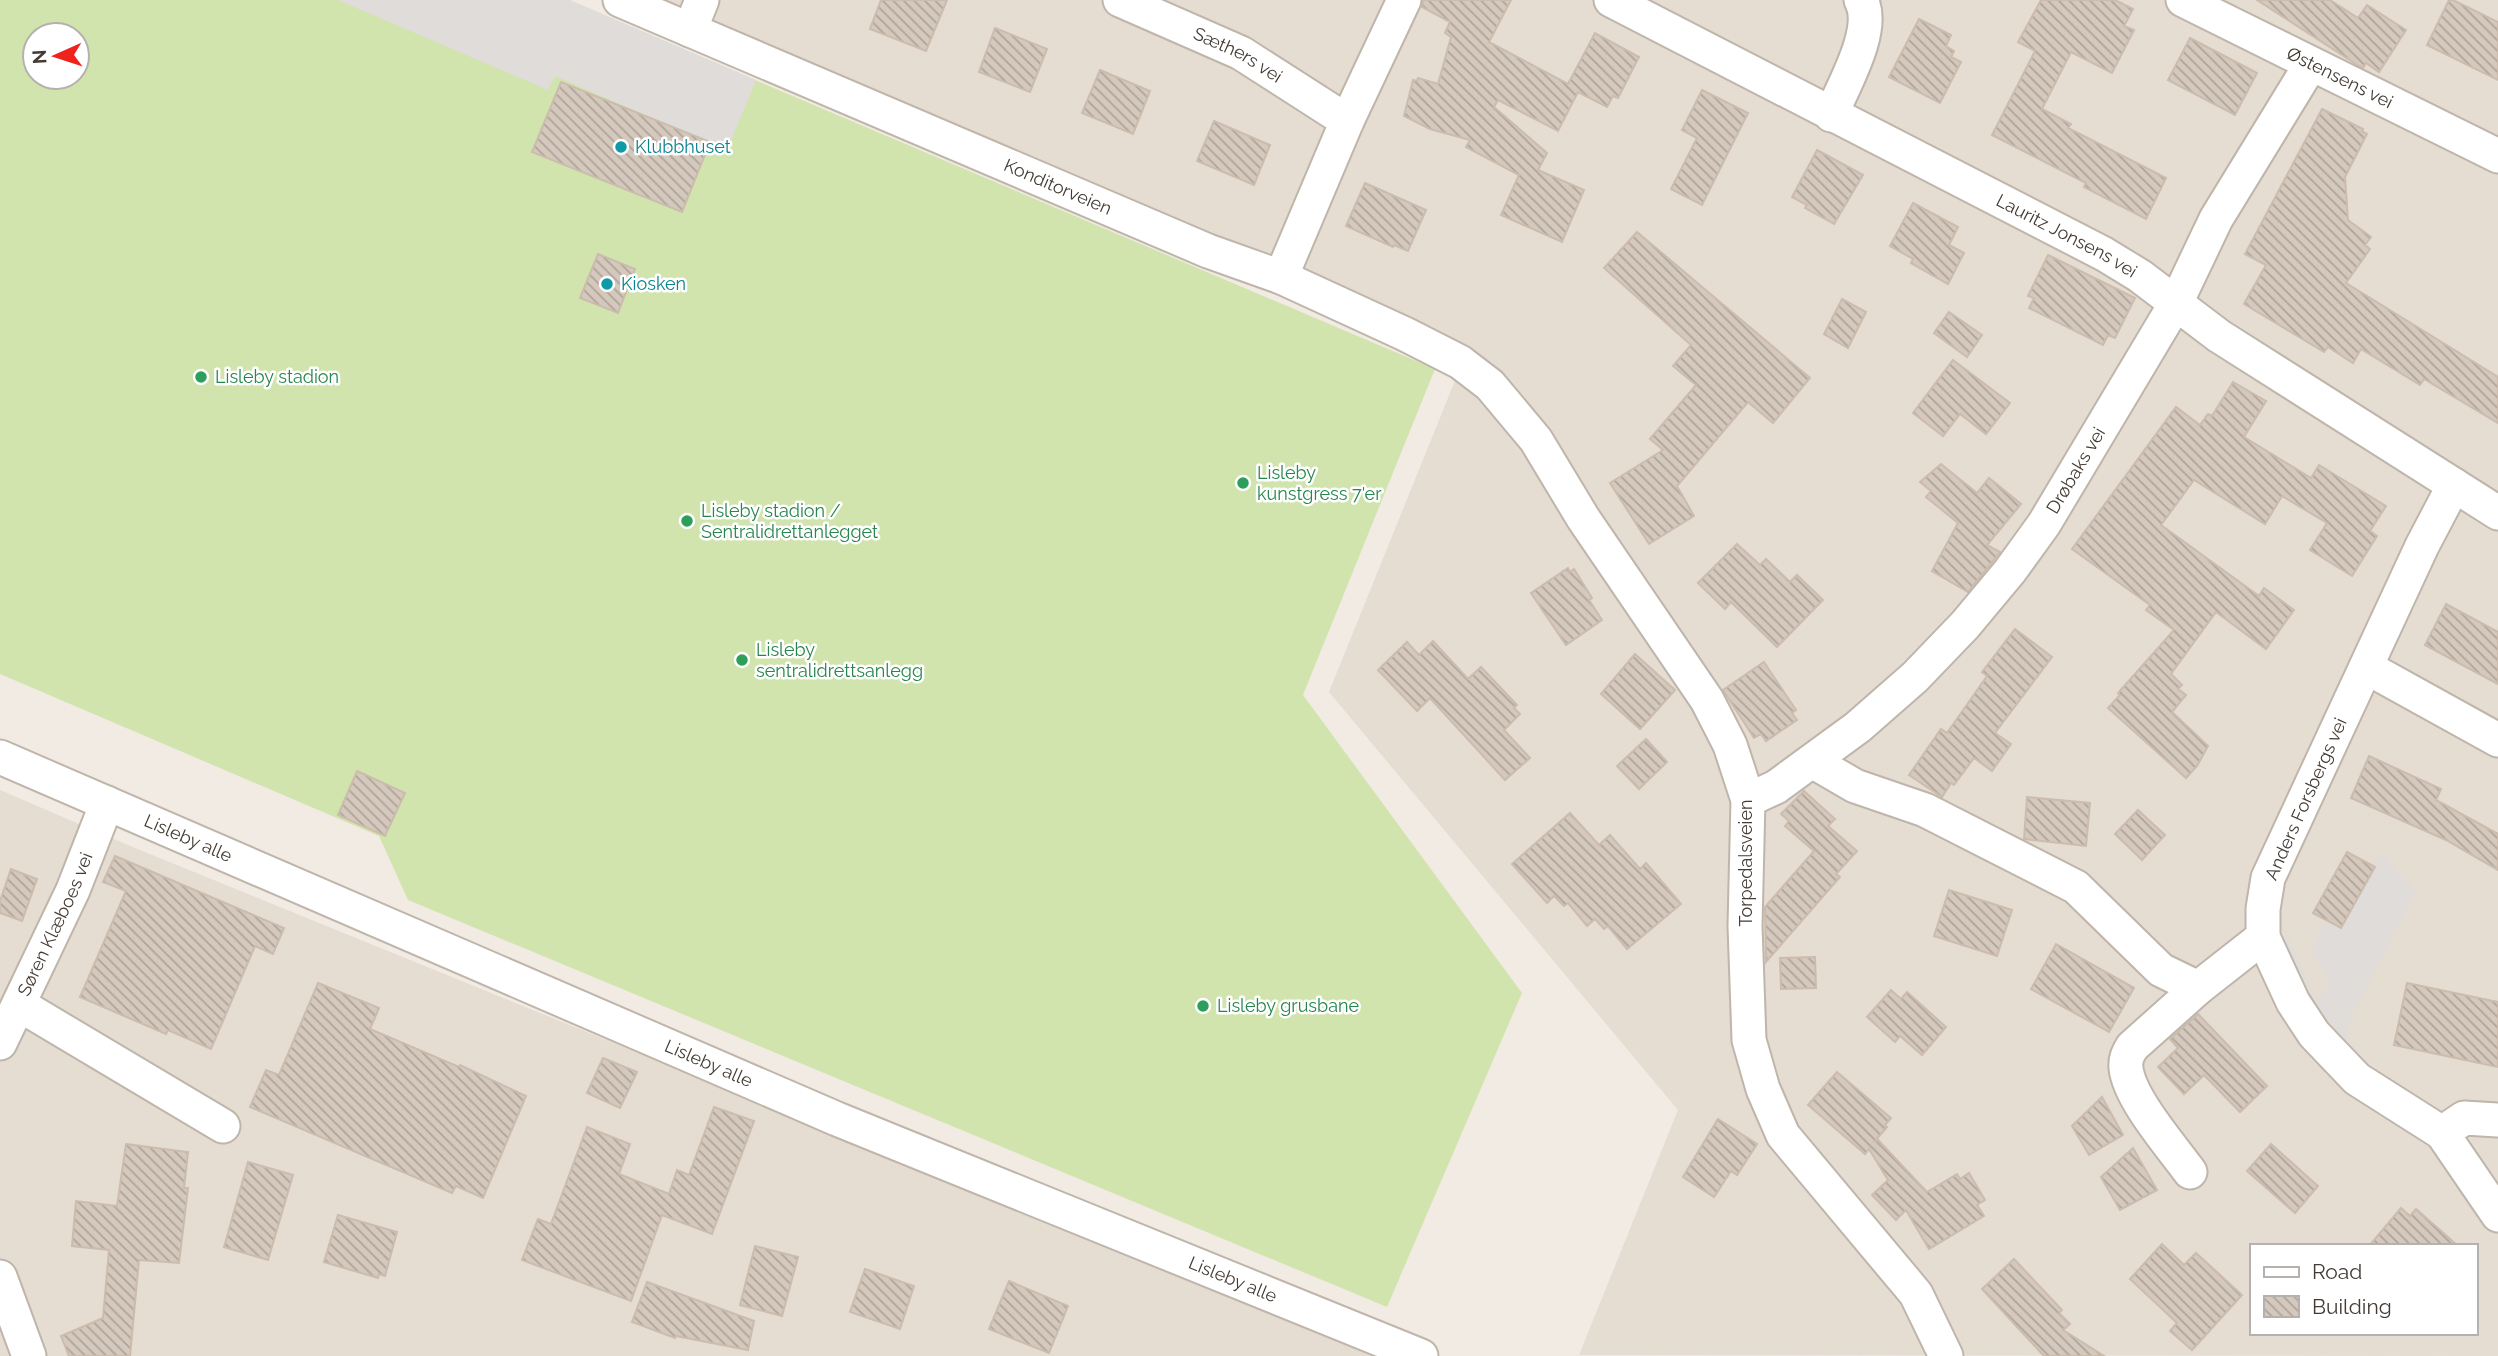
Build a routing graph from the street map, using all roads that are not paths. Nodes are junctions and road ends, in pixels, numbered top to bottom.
1 (620, 0) edge
2 (1120, 0) edge
3 (1404, 0) edge
4 (1611, 0) edge
5 (1861, 0) edge
6 (2183, 0) edge
7 (696, 15) edge
8 (2311, 64) junction
9 (1831, 115) junction
10 (1347, 121) junction
11 (2498, 156) edge
12 (1281, 277) junction
13 (2176, 303) junction
14 (1490, 385) joint
15 (2454, 485) junction
16 (2498, 513) edge
17 (2366, 667) junction
18 (2498, 740) edge
19 (0, 757) edge
20 (1812, 761) junction
21 (1748, 800) junction
22 (107, 803) junction
23 (2263, 937) junction
24 (2198, 988) junction
25 (20, 1005) junction
26 (0, 1043) edge
27 (2498, 1120) edge
28 (223, 1126) dead end
29 (2442, 1133) junction
30 (2190, 1172) dead end
31 (2498, 1215) edge
32 (0, 1277) edge
33 (29, 1356) edge
34 (1421, 1356) edge
35 (1946, 1356) edge

1 - 7 street, Konditorveien
2 - 10 street, Sæthers vei
3 - 10 street
4 - 9 street, Lauritz Jonsens vei
5 - 9 street
6 - 8 street, Østensens vei
7 - 12 street, Konditorveien
8 - 11 street, Østensens vei
8 - 13 street, Drøbaks vei
9 - 13 street, Lauritz Jonsens vei
10 - 12 street
12 - 14 street, Konditorveien
13 - 15 street, Lauritz Jonsens vei
13 - 20 street, Drøbaks vei
14 - 21 street, Torpedalsveien
15 - 16 street, Lauritz Jonsens vei
15 - 17 street, Anders Forsbergs vei
17 - 18 street
17 - 23 street, Anders Forsbergs vei
19 - 22 street, Lisleby alle
20 - 21 street, Drøbaks vei
20 - 24 street
21 - 35 street, Torpedalsveien
22 - 25 street, Søren Klæboes vei
22 - 34 street, Lisleby alle
23 - 24 street
23 - 29 street, Anders Forsbergs vei
24 - 30 street
25 - 26 street, Søren Klæboes vei
25 - 28 street
27 - 29 street
29 - 31 street, Anders Forsbergs vei
32 - 33 street

